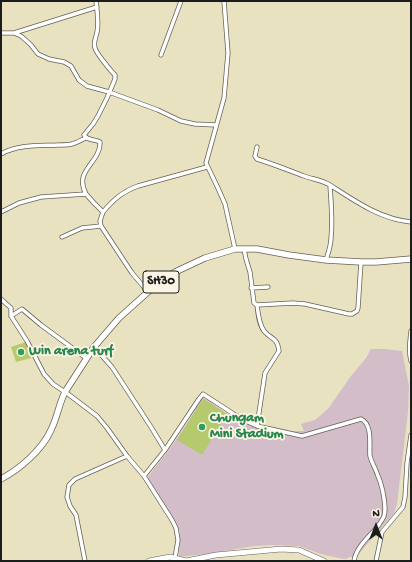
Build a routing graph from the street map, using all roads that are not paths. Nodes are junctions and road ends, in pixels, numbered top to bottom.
1 (96, 1) edge
2 (181, 1) edge
3 (224, 1) edge
4 (97, 7) junction
5 (1, 33) edge
6 (14, 33) junction
7 (161, 55) dead end
8 (109, 92) junction
9 (216, 125) junction
10 (86, 138) junction
11 (257, 147) dead end
12 (1, 154) edge
13 (207, 167) junction
14 (330, 185) junction
15 (86, 194) junction
16 (1, 212) edge
17 (103, 212) junction
18 (411, 222) edge
19 (101, 226) junction
20 (62, 237) dead end
21 (235, 249) junction
22 (244, 249) junction
23 (411, 259) edge
24 (326, 260) junction
25 (361, 262) junction
26 (268, 287) dead end
27 (252, 288) junction
28 (148, 292) junction
29 (1, 299) edge
30 (257, 305) junction
31 (11, 316) junction
32 (411, 330) edge
33 (94, 347) junction
34 (86, 358) junction
35 (411, 361) edge
36 (65, 392) junction
37 (257, 426) junction
38 (411, 435) edge
39 (165, 450) junction
40 (127, 456) junction
41 (409, 463) edge
42 (409, 475) edge
43 (144, 476) junction
44 (1, 479) edge
45 (175, 558) junction
46 (85, 561) edge
47 (149, 561) edge
48 (324, 561) edge
49 (354, 561) edge
50 (376, 561) edge

1 - 4 street
2 - 7 street
3 - 9 street
4 - 6 street
4 - 8 street
5 - 6 street
6 - 8 street
8 - 9 street
8 - 10 street
9 - 13 street
10 - 12 street
10 - 15 street
11 - 14 street
13 - 17 street
13 - 21 street
14 - 18 street
14 - 24 street
15 - 16 street
15 - 17 street
17 - 19 street
19 - 20 street
19 - 28 street
21 - 22 main road, SH30
21 - 28 main road, SH30
22 - 24 main road, SH30
22 - 27 street
23 - 25 main road, SH30
24 - 25 main road, SH30
25 - 30 street
26 - 27 street
27 - 30 street
28 - 33 main road, SH30
29 - 31 street
30 - 37 street
31 - 34 street
31 - 36 street
32 - 35 street
33 - 34 main road, SH30
33 - 39 street
34 - 36 main road, SH30
36 - 40 street
36 - 44 main road, SH30
37 - 39 street
37 - 49 street
38 - 41 street
39 - 43 street
40 - 43 street
40 - 46 street
41 - 42 street
42 - 50 street
43 - 45 street
45 - 47 main road
45 - 48 main road

